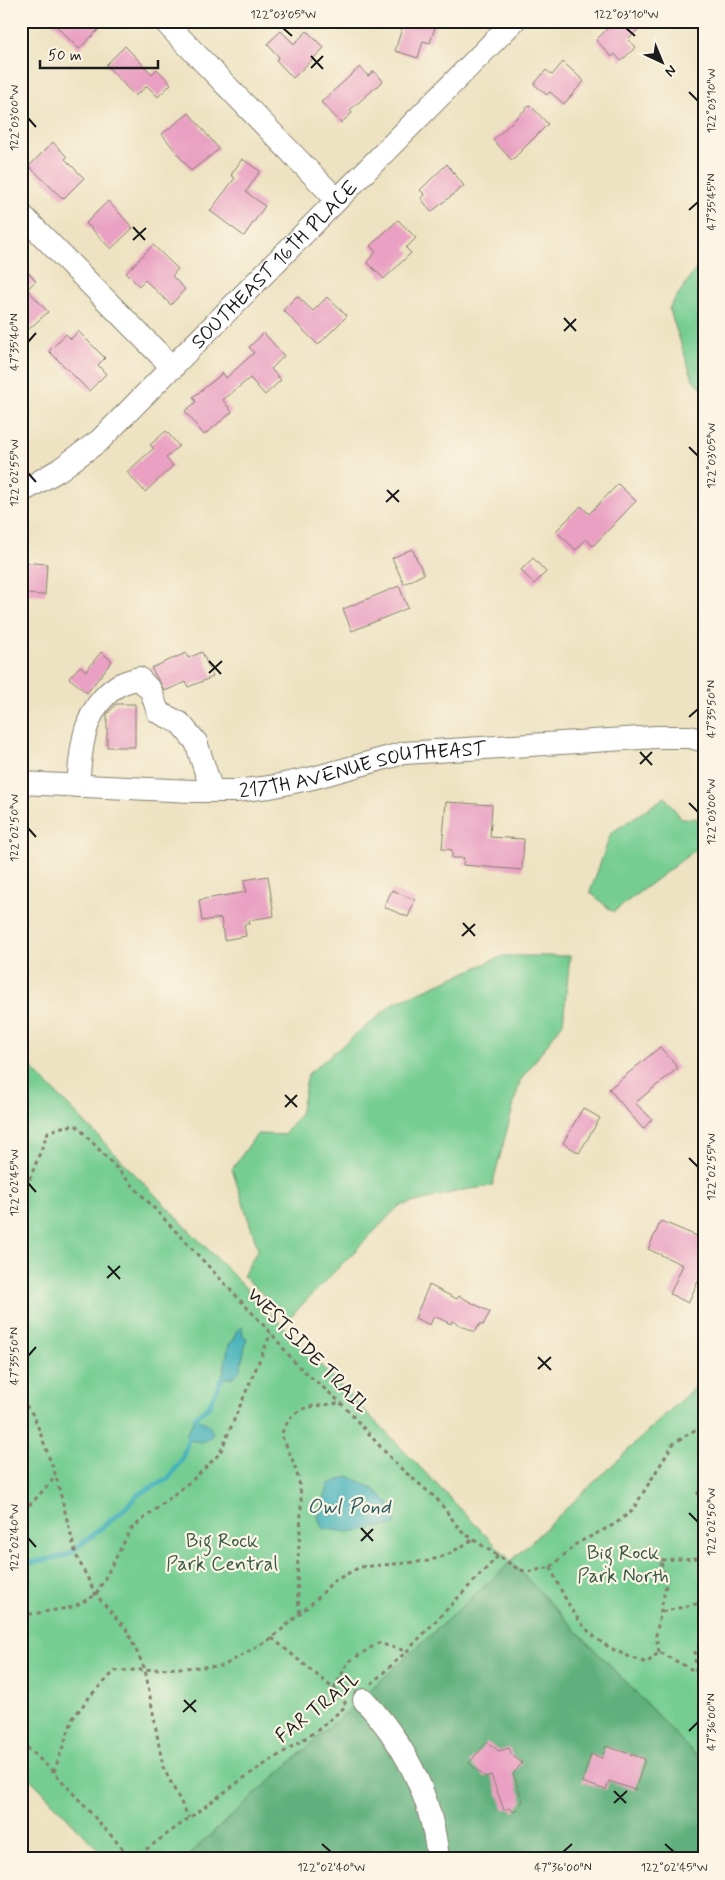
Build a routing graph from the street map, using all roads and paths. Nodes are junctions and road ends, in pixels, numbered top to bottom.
1 (164, 21) edge
2 (511, 22) edge
3 (337, 200) junction
4 (21, 214) edge
5 (173, 368) junction
6 (21, 492) edge
7 (704, 740) edge
8 (21, 784) edge
9 (78, 786) junction
10 (212, 792) junction
11 (21, 1193) edge
12 (270, 1332) junction
13 (21, 1399) edge
14 (340, 1402) junction
15 (704, 1424) edge
16 (56, 1476) junction
17 (704, 1485) edge
18 (21, 1508) edge
19 (704, 1518) edge
20 (474, 1539) junction
21 (648, 1546) dead end
22 (704, 1549) edge
23 (499, 1555) junction
24 (660, 1560) junction
25 (551, 1567) junction
26 (96, 1595) junction
27 (704, 1602) edge
28 (662, 1612) junction
29 (21, 1613) edge
30 (300, 1613) junction
31 (704, 1637) edge
32 (272, 1638) junction
33 (407, 1651) junction
34 (659, 1652) junction
35 (145, 1669) junction
36 (696, 1671) junction
37 (704, 1676) edge
38 (334, 1689) junction
39 (358, 1698) junction
40 (21, 1742) edge
41 (54, 1772) junction
42 (189, 1818) junction
43 (133, 1859) edge
44 (438, 1859) edge

1 - 3 street
2 - 3 street, SOUTHEAST 16TH PLACE
3 - 5 street, SOUTHEAST 16TH PLACE
4 - 5 street
5 - 6 street, SOUTHEAST 16TH PLACE
7 - 10 street, 217TH AVENUE SOUTHEAST
8 - 9 street, 217TH AVENUE SOUTHEAST
9 - 10 street, 217TH AVENUE SOUTHEAST
9 - 10 street
11 - 12 path, WESTSIDE TRAIL
12 - 14 path, WESTSIDE TRAIL
12 - 26 path
13 - 16 path
14 - 20 path, WESTSIDE TRAIL
14 - 30 path
15 - 25 path
16 - 18 path
16 - 26 path
17 - 19 path
20 - 23 path, WESTSIDE TRAIL
20 - 30 path
21 - 24 path
22 - 24 path
23 - 25 path, WESTSIDE TRAIL
23 - 33 path, FAR TRAIL
24 - 28 path
25 - 34 path
26 - 29 path
26 - 35 path
27 - 28 path
28 - 34 path
30 - 32 path
31 - 36 path
32 - 35 path
32 - 38 path
33 - 38 path
33 - 39 path, FAR TRAIL
34 - 36 path
35 - 41 path
35 - 42 path
36 - 37 path
38 - 39 path
39 - 42 path, FAR TRAIL
39 - 44 street
40 - 41 path, FAR TRAIL
41 - 43 path, FAR TRAIL
42 - 43 path, FAR TRAIL

